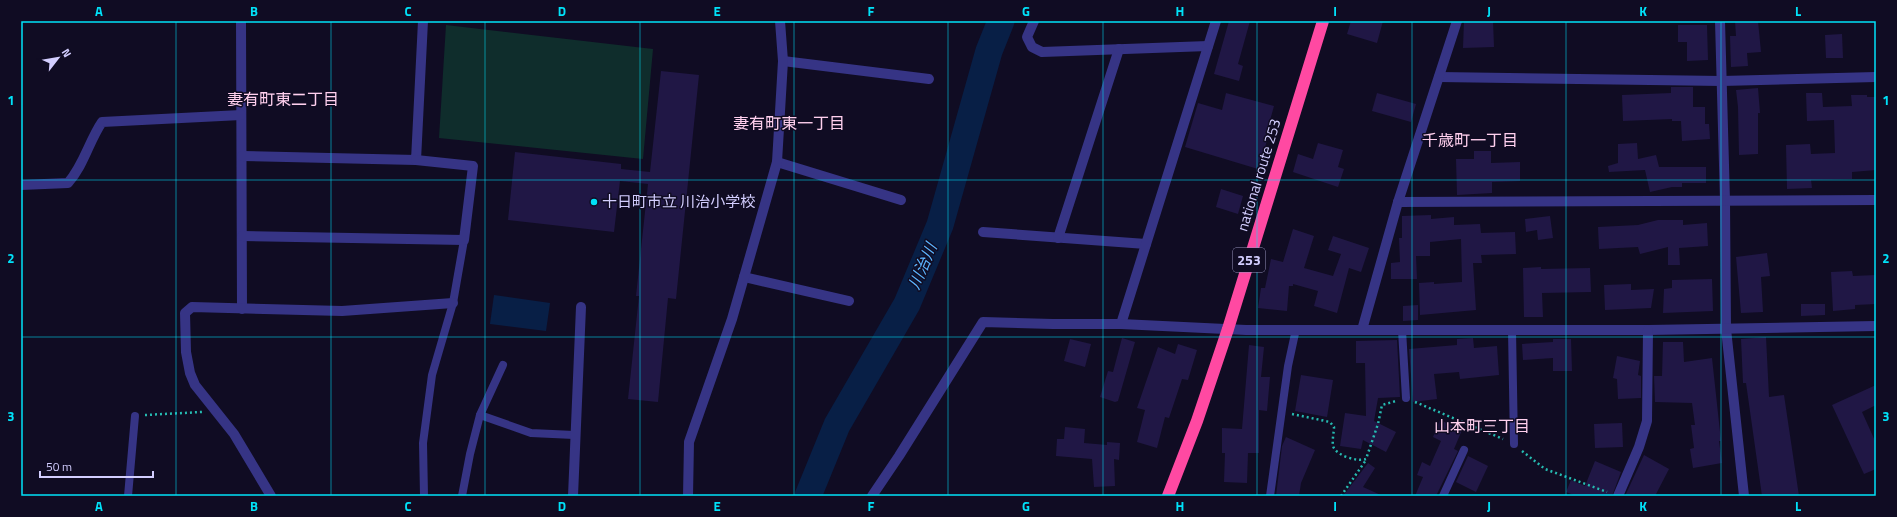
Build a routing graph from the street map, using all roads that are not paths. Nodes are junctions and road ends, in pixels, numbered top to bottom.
1 (241, 21) edge
2 (423, 21) edge
3 (780, 21) edge
4 (1034, 21) edge
5 (1216, 21) edge
6 (1323, 21) edge
7 (1457, 21) edge
8 (1720, 21) edge
9 (1208, 46) junction
10 (1119, 50) junction
11 (783, 61) junction
12 (1439, 77) junction
13 (1876, 77) edge
14 (929, 79) dead end
15 (1722, 81) junction
16 (242, 115) junction
17 (242, 156) junction
18 (416, 160) junction
19 (777, 162) junction
20 (21, 185) edge
21 (901, 200) dead end
22 (1876, 200) edge
23 (1725, 201) junction
24 (1398, 202) junction
25 (983, 232) dead end
26 (242, 236) junction
27 (1058, 238) junction
28 (464, 240) junction
29 (1146, 244) junction
30 (744, 277) junction
31 (849, 301) dead end
32 (453, 303) junction
33 (580, 307) dead end
34 (242, 309) junction
35 (1121, 324) junction
36 (1876, 326) edge
37 (1228, 329) junction
38 (1296, 329) junction
39 (1726, 329) junction
40 (1362, 330) junction
41 (1402, 330) junction
42 (1512, 330) junction
43 (1648, 330) junction
44 (503, 365) dead end
45 (1406, 398) road end
46 (480, 415) junction
47 (135, 416) road end
48 (574, 435) junction
49 (1514, 444) road end
50 (1464, 450) dead end
51 (1613, 495) edge
52 (128, 496) edge
53 (271, 496) edge
54 (424, 496) edge
55 (462, 496) edge
56 (572, 496) edge
57 (688, 496) edge
58 (872, 496) edge
59 (1168, 496) edge
60 (1270, 496) edge
61 (1443, 496) edge
62 (1744, 496) edge

1 - 16 street
2 - 18 street
3 - 11 street
4 - 10 street
5 - 9 street
6 - 37 highway, national route 253 / 253
7 - 12 street
8 - 15 street
9 - 10 street
9 - 29 street
10 - 27 street
11 - 14 street
11 - 19 street
12 - 15 street
12 - 24 street
13 - 15 street
15 - 23 street
16 - 17 street
16 - 20 street
17 - 18 street
17 - 26 street
18 - 28 street
19 - 21 street
19 - 30 street
22 - 23 street
23 - 24 street
23 - 39 street
24 - 40 street
25 - 27 street
26 - 28 street
26 - 34 street
27 - 29 street
28 - 32 lane
29 - 35 street
30 - 31 street
30 - 57 street
32 - 34 street
32 - 54 lane
33 - 48 street
34 - 53 street
35 - 37 street
35 - 58 street
36 - 39 street
37 - 38 street
37 - 59 highway, national route 253 / 253
38 - 40 street
38 - 60 lane
39 - 43 street
39 - 62 street
40 - 41 street
41 - 42 street
41 - 45 lane
42 - 43 street
42 - 49 lane
43 - 51 street
44 - 46 lane
46 - 48 lane
46 - 55 lane
47 - 52 lane
48 - 56 street
50 - 61 lane

